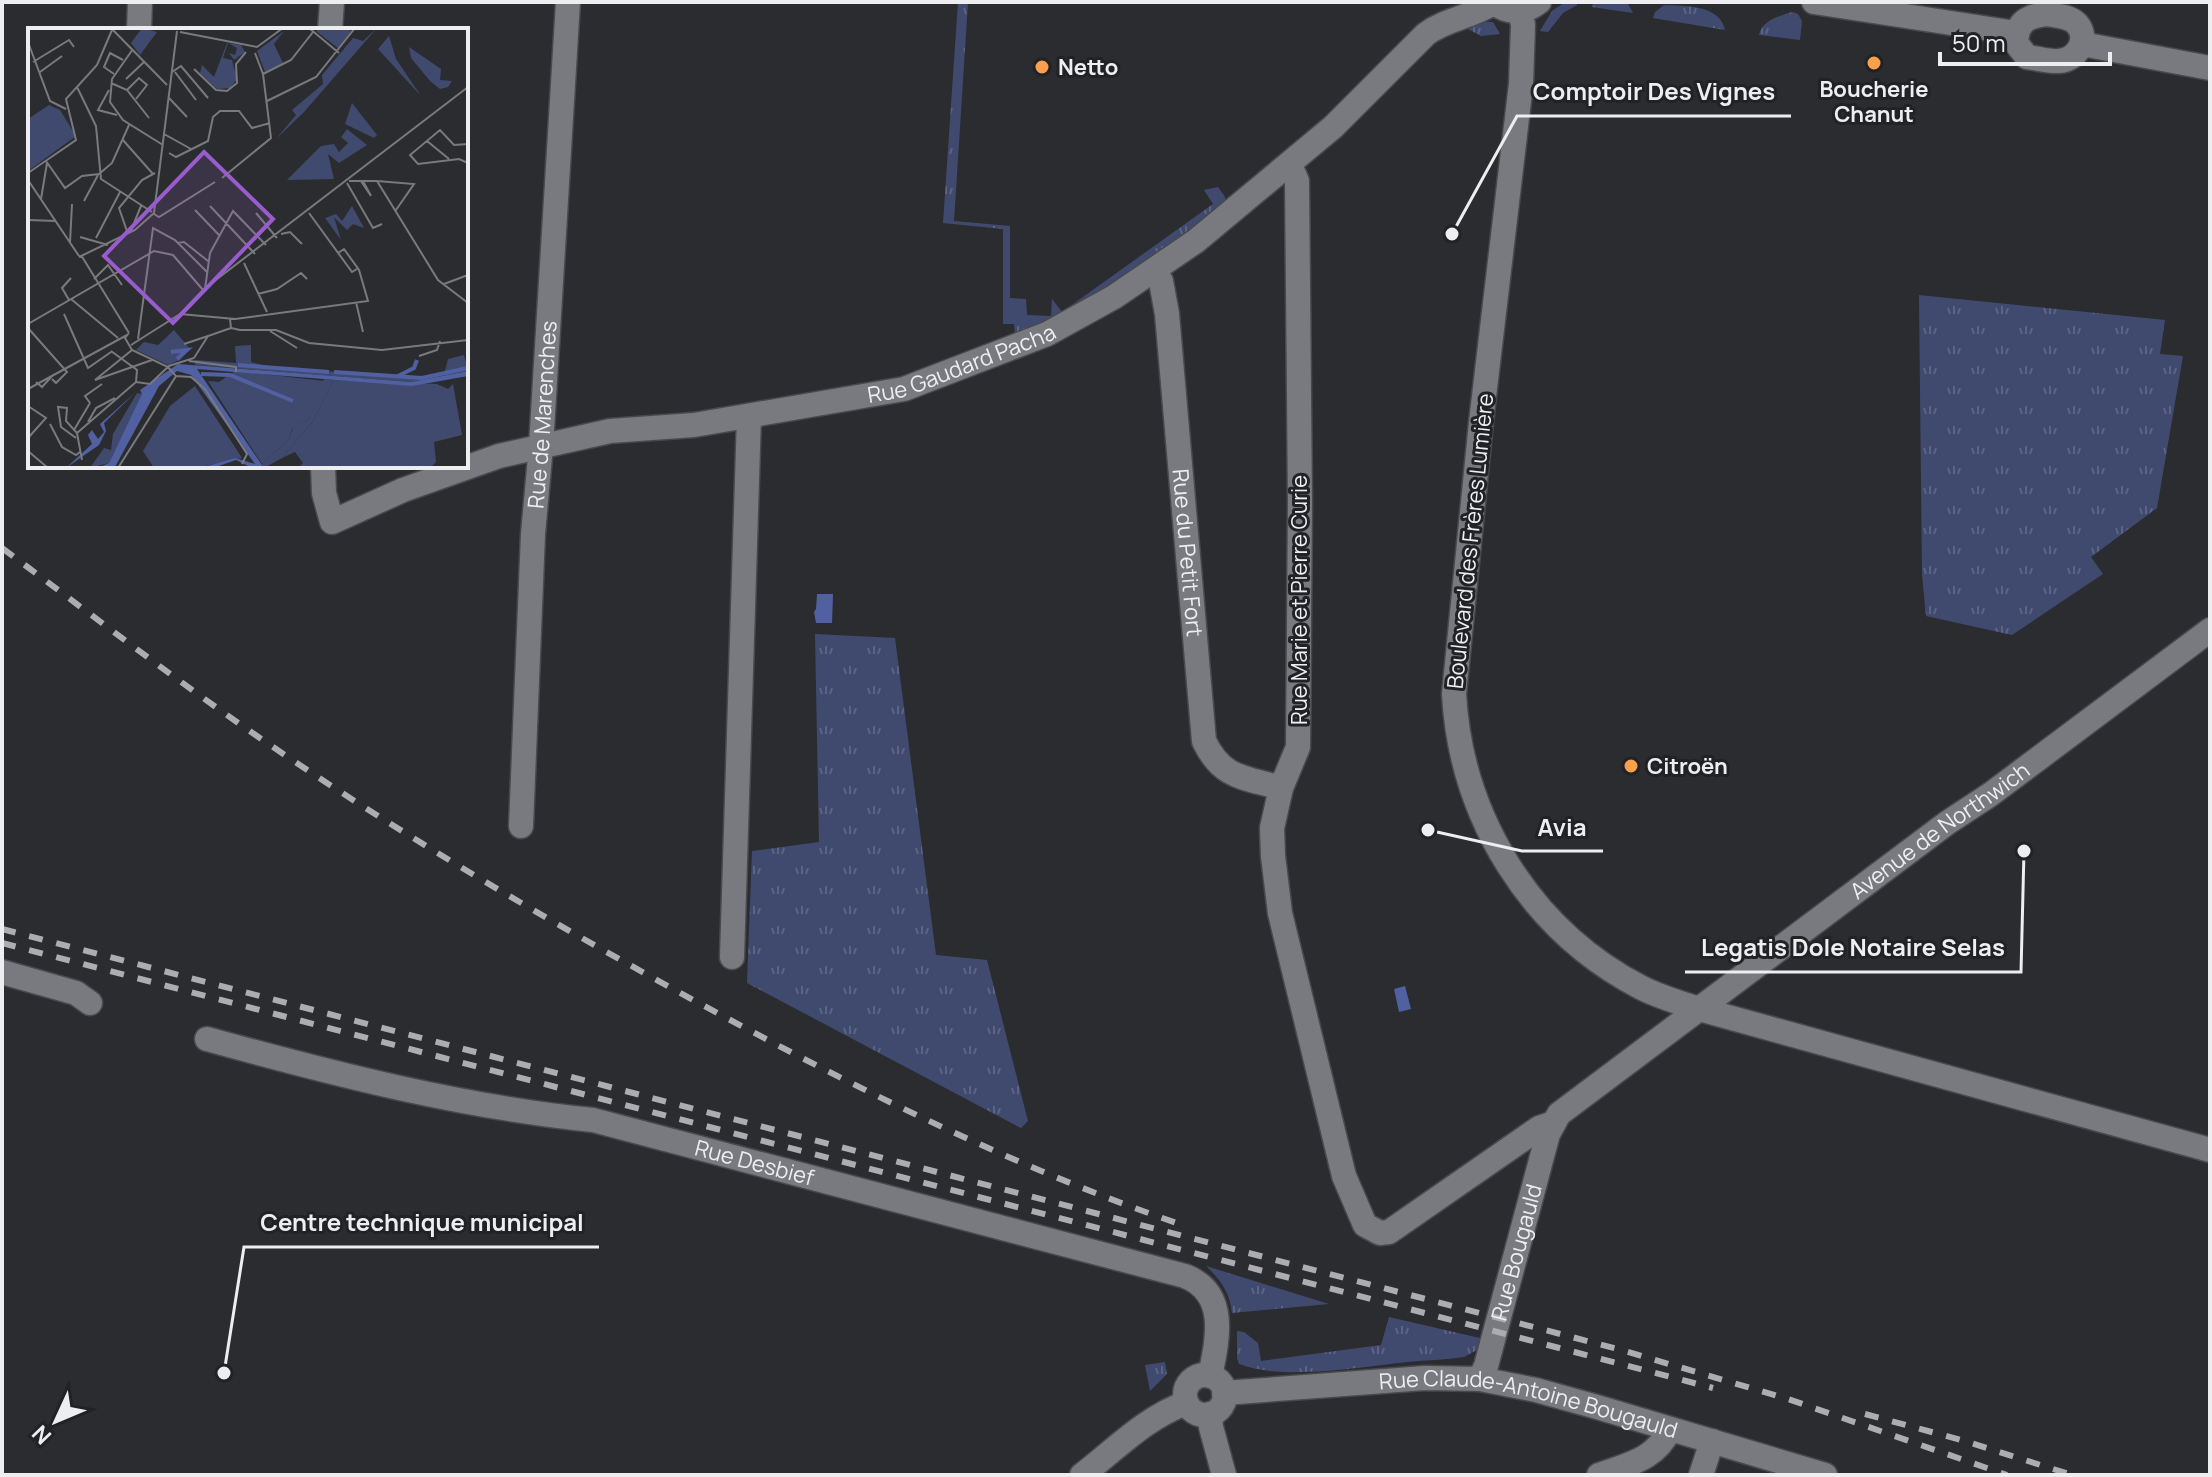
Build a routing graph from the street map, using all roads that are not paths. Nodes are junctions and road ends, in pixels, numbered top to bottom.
1 (140, 2) edge
2 (332, 2) edge
3 (568, 2) edge
4 (1492, 2) edge
5 (1814, 2) edge
6 (1530, 7) edge
7 (2046, 8) edge
8 (139, 28) edge
9 (330, 28) edge
10 (2016, 33) junction
11 (2082, 44) junction
12 (2210, 68) edge
13 (1290, 165) junction
14 (1153, 271) junction
15 (749, 416) junction
16 (541, 446) junction
17 (468, 466) edge
18 (323, 468) edge
19 (461, 468) edge
20 (2210, 630) edge
21 (1281, 788) junction
22 (521, 826) dead end
23 (732, 957) dead end
24 (2, 972) edge
25 (90, 1003) dead end
26 (1699, 1009) junction
27 (207, 1039) dead end
28 (1551, 1124) junction
29 (2210, 1150) edge
30 (1397, 1229) joint
31 (1480, 1379) junction
32 (1217, 1384) junction
33 (1186, 1403) junction
34 (1210, 1414) junction
35 (1670, 1429) junction
36 (1712, 1441) junction
37 (1082, 1475) edge
38 (1224, 1475) edge
39 (1599, 1475) edge
40 (1701, 1475) edge
41 (1825, 1475) edge

1 - 8 street
2 - 9 street
3 - 16 street, Rue de Marenches
4 - 6 street
4 - 13 street, Rue Gaudard Pacha
5 - 10 street
6 - 26 street, Boulevard des Frères Lumière
7 - 10 street
7 - 11 street
10 - 11 street
11 - 12 street
13 - 14 street, Rue Gaudard Pacha
13 - 21 street, Rue Marie et Pierre Curie
14 - 15 street, Rue Gaudard Pacha
14 - 21 street, Rue du Petit Fort
15 - 16 street, Rue Gaudard Pacha
15 - 23 street
16 - 17 street, Rue Gaudard Pacha
16 - 22 street, Rue de Marenches
18 - 19 street, Rue Gaudard Pacha
20 - 26 street, Avenue de Northwich
21 - 30 street, Rue Marie et Pierre Curie
24 - 25 street
26 - 28 street, Avenue de Northwich
26 - 29 street, Boulevard des Frères Lumière
27 - 32 street, Rue Desbief
28 - 30 street, Avenue de Northwich
28 - 31 street, Rue Bougauld
31 - 32 street, Rue Claude-Antoine Bougauld
31 - 35 street, Rue Claude-Antoine Bougauld
32 - 33 street
32 - 34 street
33 - 34 street
33 - 37 street
34 - 38 street
35 - 36 street, Rue Claude-Antoine Bougauld
35 - 39 street
36 - 40 street
36 - 41 street, Rue Claude-Antoine Bougauld

